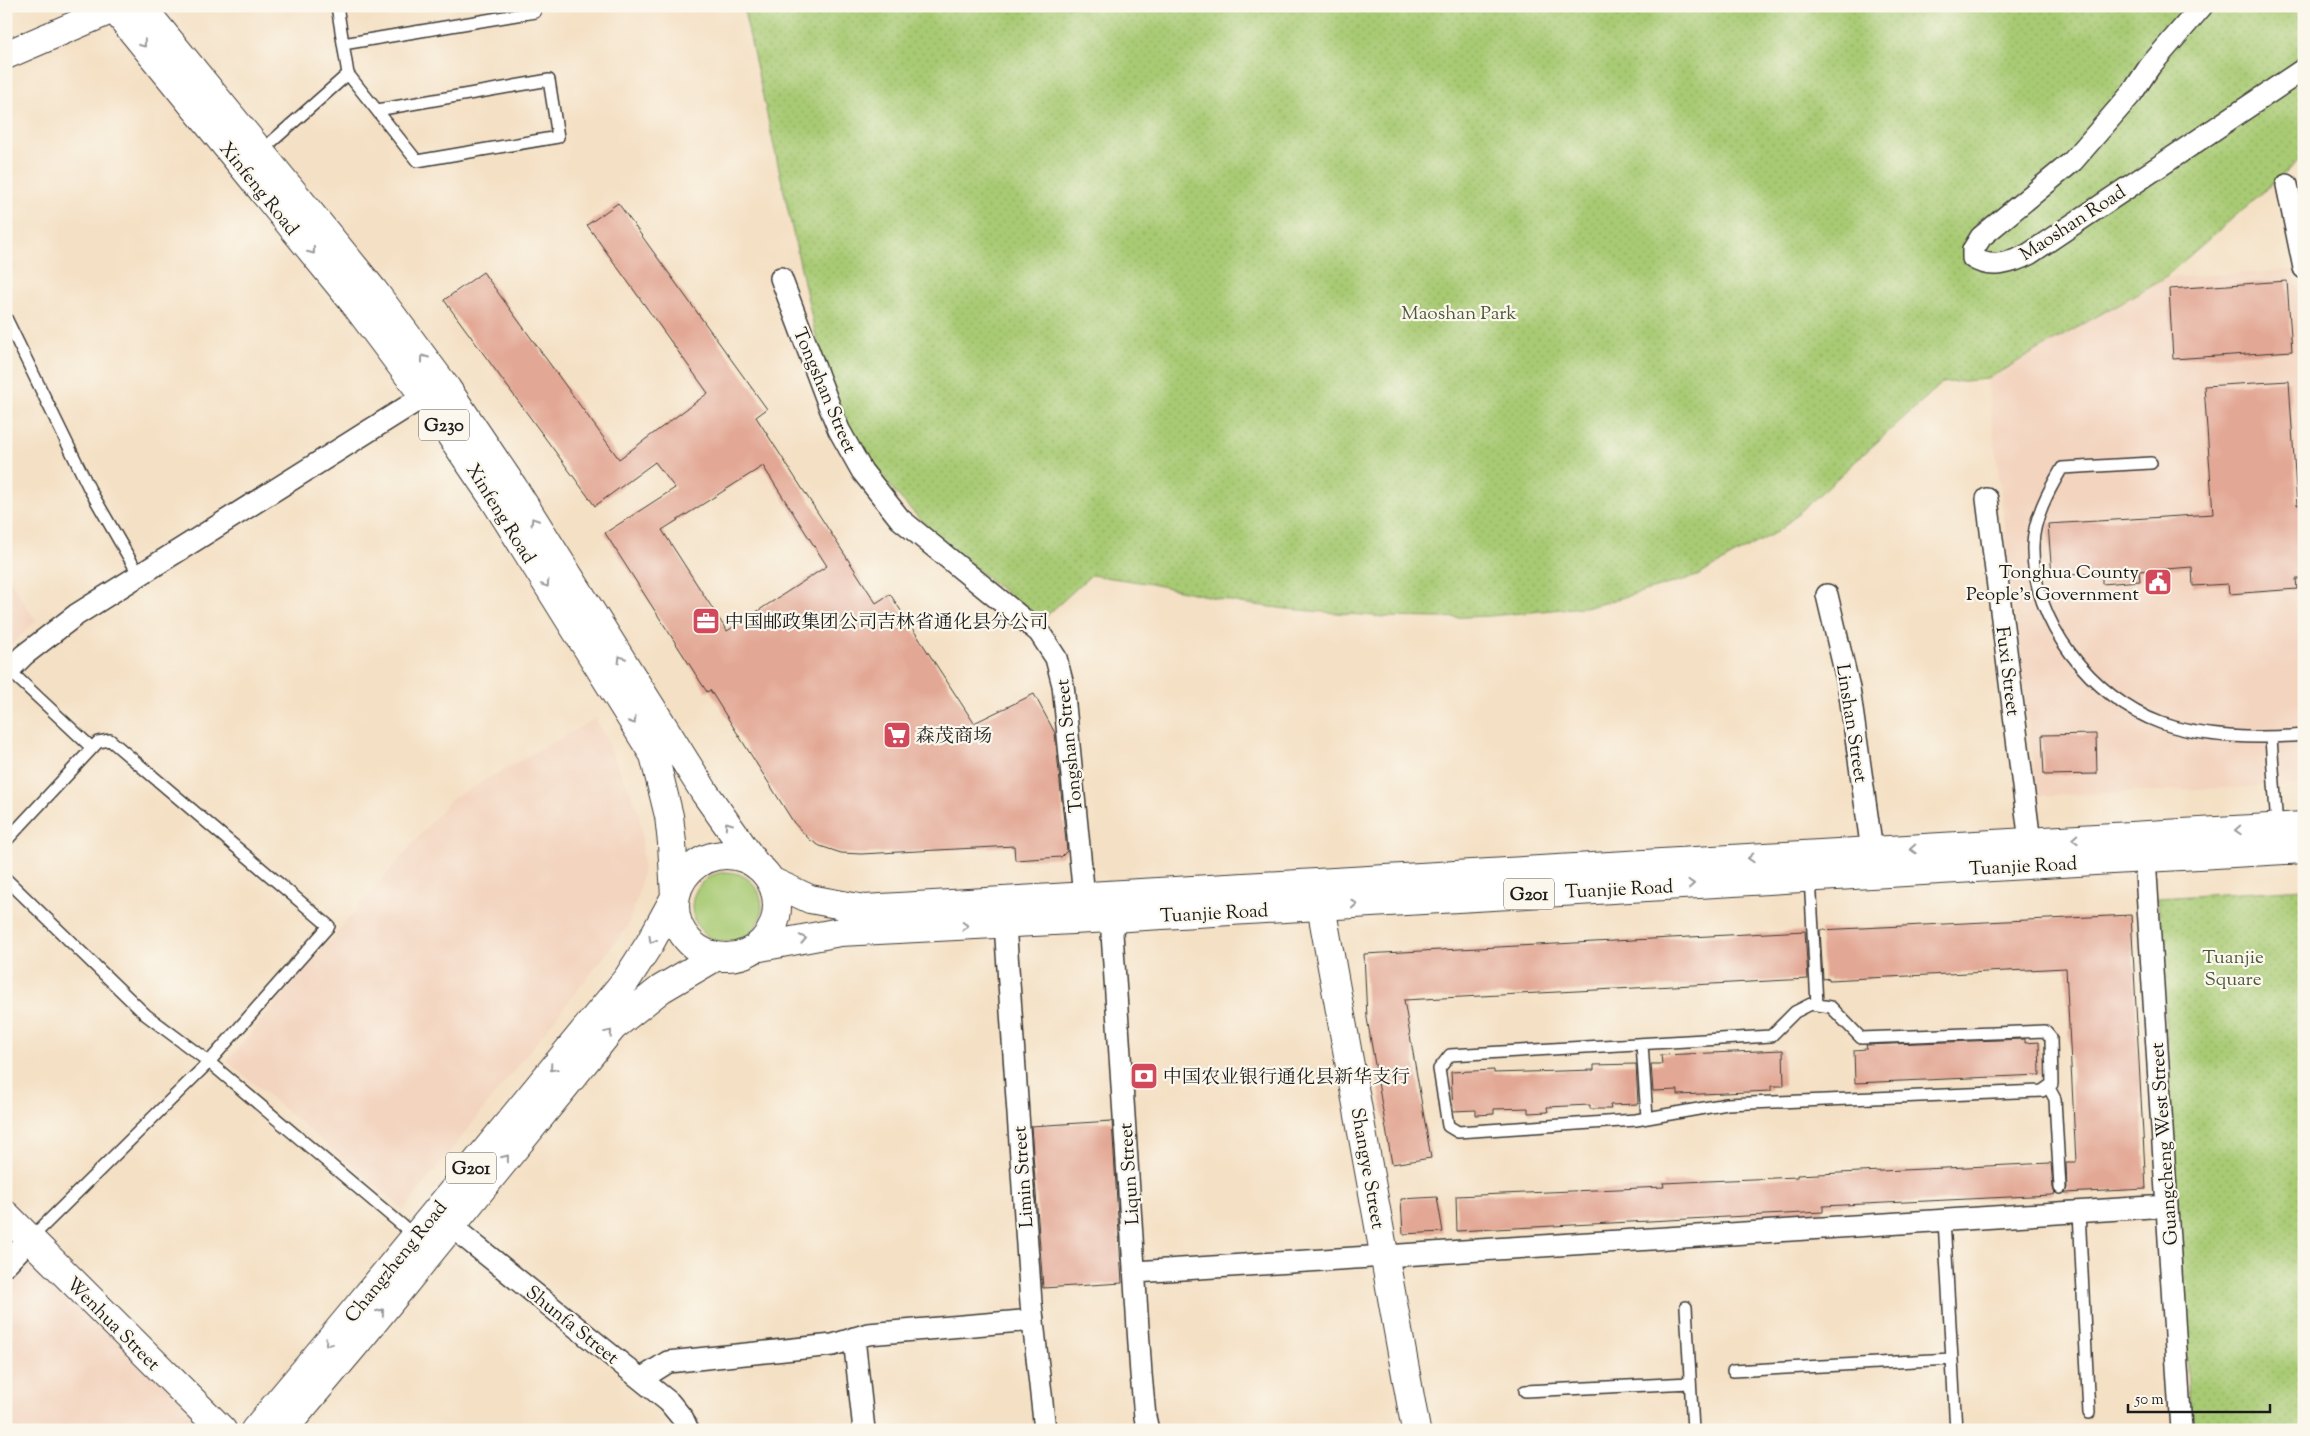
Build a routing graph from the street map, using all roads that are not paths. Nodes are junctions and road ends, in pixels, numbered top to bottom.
1 (141, 6) edge
2 (337, 6) edge
3 (534, 6) edge
4 (2202, 6) edge
5 (115, 7) edge
6 (344, 44) junction
7 (6, 55) edge
8 (2304, 69) edge
9 (348, 74) junction
10 (377, 110) junction
11 (260, 152) junction
12 (2287, 185) dead end
13 (2304, 268) edge
14 (781, 278) dead end
15 (6, 318) edge
16 (434, 390) junction
17 (2151, 463) dead end
18 (1988, 499) dead end
19 (139, 575) junction
20 (1827, 595) dead end
21 (8, 672) edge
22 (2304, 735) edge
23 (2271, 738) junction
24 (92, 748) junction
25 (2304, 826) edge
26 (2276, 828) junction
27 (6, 841) edge
28 (2030, 842) junction
29 (2304, 849) edge
30 (1872, 851) junction
31 (2145, 858) junction
32 (763, 873) junction
33 (1810, 877) junction
34 (6, 879) edge
35 (675, 897) junction
36 (1084, 897) junction
37 (1321, 906) junction
38 (1111, 918) junction
39 (1005, 924) junction
40 (755, 948) junction
41 (717, 956) junction
42 (1818, 1004) junction
43 (1642, 1044) junction
44 (209, 1062) junction
45 (2049, 1088) junction
46 (1648, 1118) junction
47 (2060, 1188) dead end
48 (2167, 1206) junction
49 (2079, 1212) junction
50 (6, 1215) edge
51 (1944, 1220) junction
52 (451, 1226) junction
53 (415, 1236) junction
54 (30, 1239) junction
55 (1384, 1256) junction
56 (6, 1264) edge
57 (1134, 1272) junction
58 (1686, 1307) dead end
59 (1033, 1320) junction
60 (854, 1338) junction
61 (1951, 1359) junction
62 (1733, 1371) dead end
63 (641, 1379) junction
64 (1690, 1383) junction
65 (1525, 1391) dead end
66 (2089, 1414) dead end
67 (222, 1430) edge
68 (255, 1430) edge
69 (283, 1430) edge
70 (688, 1430) edge
71 (864, 1430) edge
72 (1045, 1430) edge
73 (1148, 1430) edge
74 (1416, 1430) edge
75 (1693, 1430) edge
76 (1956, 1430) edge
77 (2181, 1430) edge

1 - 11 main road, Xinfeng Road / G230
2 - 6 lane
3 - 6 lane
4 - 8 street, Maoshan Road
5 - 7 main road
5 -> 16 main road, Xinfeng Road / G230
6 - 9 lane
9 - 10 lane
9 - 11 lane
10 - 10 lane
16 -> 11 main road, Xinfeng Road / G230
12 - 13 street
14 - 36 street, Tongshan Street
15 - 19 lane
16 - 19 street
32 -> 16 main road, Xinfeng Road / G230
16 -> 35 main road, Xinfeng Road / G230
17 - 23 lane
18 - 28 street, Fuxi Street
19 - 21 street
20 - 30 street, Linshan Street
21 - 24 lane
22 - 23 lane
23 - 26 lane
24 - 27 lane
24 - 44 lane
25 - 26 main road, Tuanjie Road / G201
26 -> 28 main road, Tuanjie Road / G201
28 -> 30 main road, Tuanjie Road / G201
29 - 31 main road, Tuanjie Road / G201
30 -> 36 main road, Tuanjie Road / G201
31 - 33 main road, Tuanjie Road / G201
31 - 48 street, Guangcheng West Street
32 - 35 main road
32 - 36 main road, Tuanjie Road / G201
32 - 40 main road
37 -> 33 main road, Tuanjie Road / G201
33 - 42 lane
34 - 44 lane
35 - 41 main road
35 -> 53 main road, Changzheng Road / G201
37 - 38 main road, Tuanjie Road / G201
37 - 55 main road, Shangye Street
38 - 39 main road, Tuanjie Road / G201
38 - 57 street, Liqun Street
40 -> 39 main road, Tuanjie Road / G201
39 - 59 street, Limin Street
40 - 41 main road
52 -> 41 main road, Changzheng Road / G201
42 - 43 lane
42 - 45 lane
43 - 46 lane
43 - 46 lane
44 - 53 lane
44 - 54 lane
45 - 46 lane
45 - 47 lane
48 - 49 street
48 - 77 street, Guangcheng West Street
49 - 51 street
49 - 66 lane
50 - 54 main road, Wenhua Street
51 - 55 street
51 - 61 lane
52 - 63 street, Shunfa Street
69 -> 52 main road, Changzheng Road / G201
53 -> 68 main road, Changzheng Road / G201
54 - 56 street
54 - 67 main road, Wenhua Street
55 - 57 street
55 - 74 main road, Shangye Street
57 - 73 street, Liqun Street
58 - 64 lane
59 - 60 street
59 - 72 street, Limin Street
60 - 63 street
60 - 71 street
61 - 62 lane
61 - 76 lane
63 - 70 street, Shunfa Street
64 - 65 lane
64 - 75 lane

